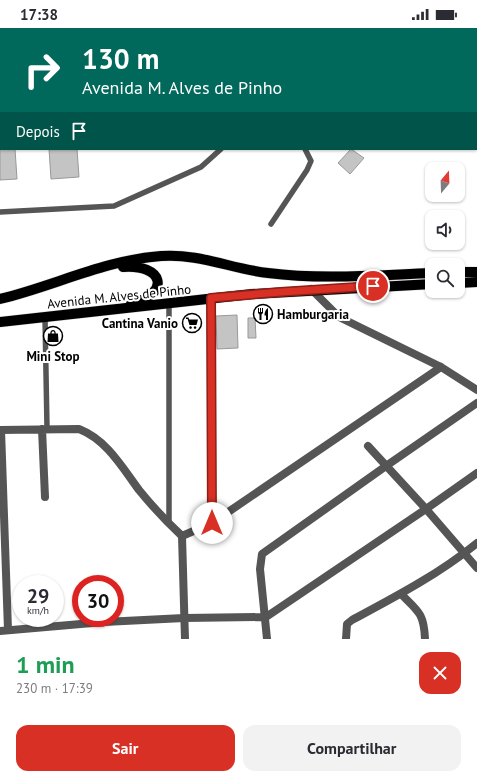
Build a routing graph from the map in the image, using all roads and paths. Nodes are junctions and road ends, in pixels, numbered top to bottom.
1 (219, 150) edge
2 (306, 150) edge
3 (0, 212) edge
4 (270, 224) dead end
5 (89, 271) junction
6 (465, 272) edge
7 (477, 272) edge
8 (425, 273) edge
9 (477, 282) edge
10 (465, 283) edge
11 (425, 284) edge
12 (311, 289) junction
13 (211, 298) junction
14 (0, 299) edge
15 (169, 304) junction
16 (96, 312) junction
17 (45, 318) junction
18 (0, 322) edge
19 (441, 366) junction
20 (477, 390) edge
21 (477, 404) edge
22 (44, 428) junction
23 (1, 430) edge
24 (368, 446) dead end
25 (386, 466) junction
26 (477, 473) edge
27 (45, 497) dead end
28 (426, 509) junction
29 (169, 523) junction
30 (212, 523) junction
31 (182, 536) junction
32 (477, 543) edge
33 (463, 554) junction
34 (477, 568) edge
35 (401, 594) junction
36 (266, 617) junction
37 (184, 618) junction
38 (4, 631) edge
39 (185, 639) edge
40 (267, 639) edge
41 (346, 639) edge
42 (425, 639) edge

1 - 3 lane
2 - 4 lane
5 - 8 main road, Avenida M. Alves de Pinho
5 - 14 main road, Avenida M. Alves de Pinho
5 - 16 main road
6 - 7 main road
9 - 10 main road
11 - 12 main road, Avenida M. Alves de Pinho
12 - 13 main road, Avenida M. Alves de Pinho
12 - 19 street
13 - 15 main road, Avenida M. Alves de Pinho
13 - 30 street
15 - 16 main road, Avenida M. Alves de Pinho
15 - 29 lane
16 - 17 main road, Avenida M. Alves de Pinho
17 - 18 main road, Avenida M. Alves de Pinho
17 - 22 lane
19 - 20 street
19 - 30 street
21 - 25 street
22 - 23 street
22 - 27 street
22 - 29 street
23 - 38 street
24 - 25 street
25 - 28 street
25 - 36 street
26 - 28 street
28 - 33 street
28 - 36 street
29 - 31 street
30 - 31 street
31 - 37 street
32 - 33 street
33 - 34 street
33 - 35 street
35 - 41 street
35 - 42 street
36 - 37 street
36 - 40 street
37 - 38 street
37 - 39 street

